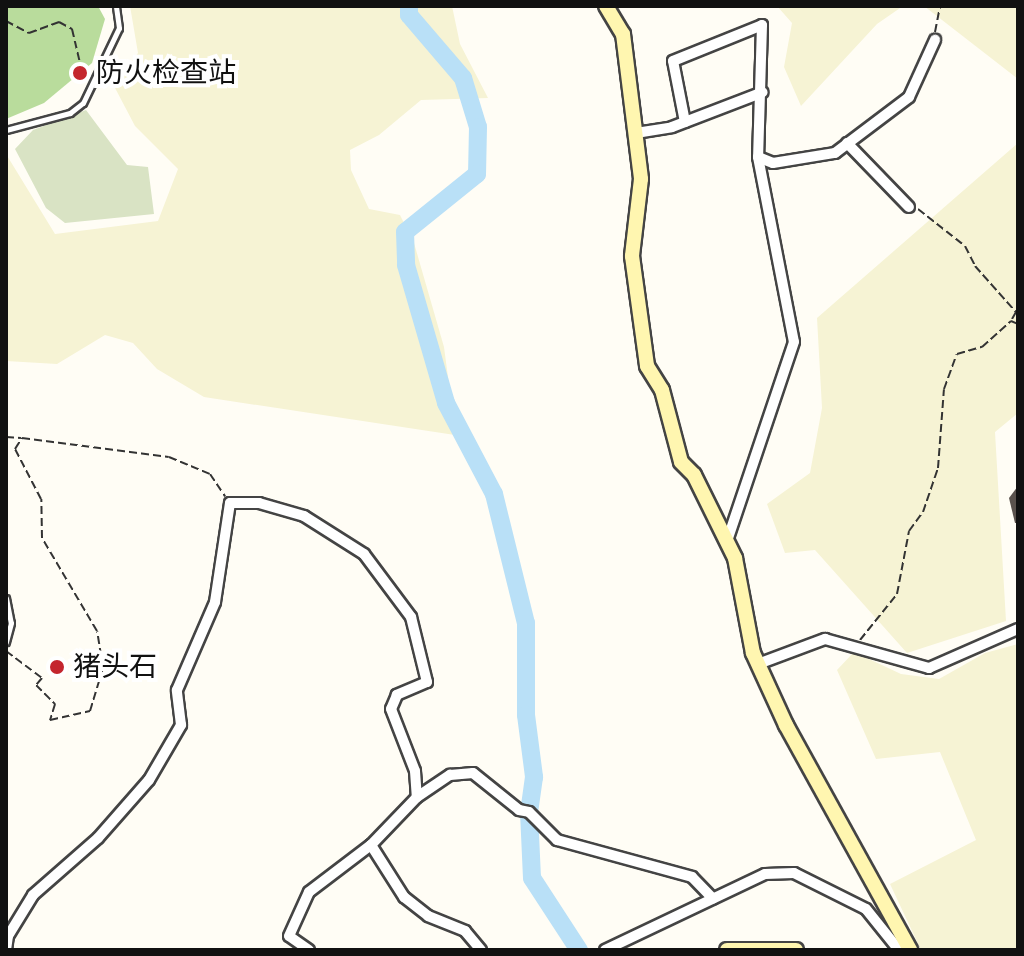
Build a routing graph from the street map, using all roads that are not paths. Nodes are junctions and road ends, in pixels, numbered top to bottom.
1 (116, 6) edge
2 (606, 6) edge
3 (935, 40) road end
4 (763, 92) junction
5 (685, 122) junction
6 (6, 130) edge
7 (636, 133) junction
8 (847, 143) junction
9 (758, 157) junction
10 (909, 207) road end
11 (728, 538) junction
12 (6, 598) edge
13 (1018, 629) edge
14 (6, 642) edge
15 (758, 664) junction
16 (417, 797) junction
17 (371, 845) junction
18 (713, 899) junction
19 (6, 950) edge
20 (309, 950) edge
21 (481, 950) edge
22 (605, 950) edge
23 (727, 950) edge
24 (796, 950) edge
25 (899, 950) edge
26 (910, 950) edge

1 - 6 lane
2 - 7 street
3 - 8 street
4 - 5 street
4 - 5 street
4 - 9 street
5 - 7 street
7 - 11 street
8 - 9 street
8 - 10 street
9 - 11 street
11 - 15 street
12 - 14 lane
13 - 15 street
15 - 26 street
16 - 17 street
16 - 18 street
16 - 19 street
17 - 20 street
17 - 21 street
18 - 22 street
18 - 25 street
23 - 24 street

